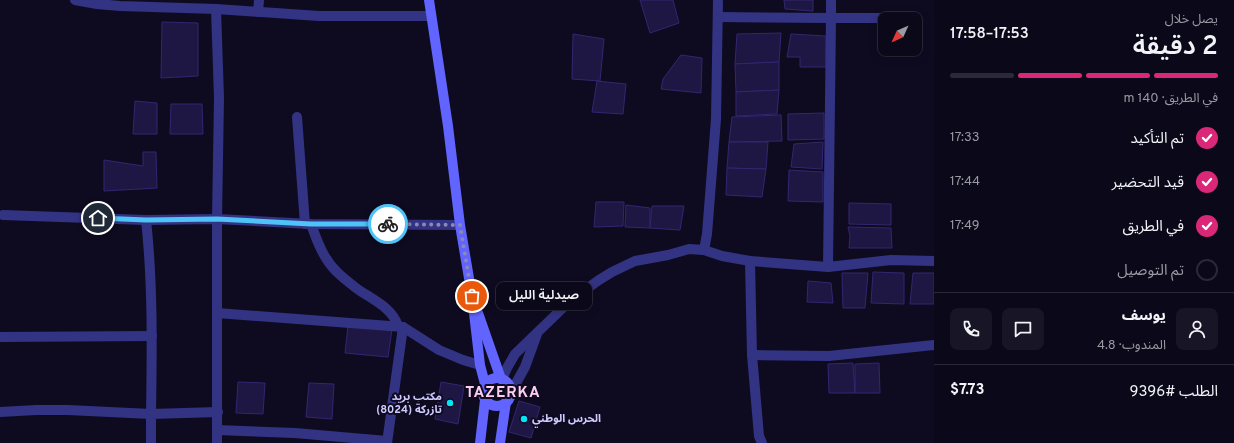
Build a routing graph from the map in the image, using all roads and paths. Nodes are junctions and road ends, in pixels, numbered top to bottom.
1 (75, 0) edge
2 (258, 0) edge
3 (429, 0) edge
4 (718, 0) edge
5 (831, 0) edge
6 (120, 3) edge
7 (216, 9) junction
8 (258, 12) junction
9 (431, 16) junction
10 (718, 17) junction
11 (832, 18) junction
12 (878, 18) edge
13 (298, 117) dead end
14 (3, 215) dead end
15 (217, 219) junction
16 (146, 220) junction
17 (308, 224) junction
18 (460, 225) junction
19 (704, 250) junction
20 (750, 261) junction
21 (934, 261) edge
22 (828, 267) junction
23 (472, 296) junction
24 (217, 313) junction
25 (401, 327) junction
26 (539, 330) junction
27 (152, 336) junction
28 (0, 337) edge
29 (934, 345) edge
30 (752, 355) junction
31 (480, 365) junction
32 (502, 379) junction
33 (485, 384) junction
34 (508, 398) junction
35 (485, 400) junction
36 (0, 412) edge
37 (218, 412) junction
38 (151, 414) junction
39 (217, 430) junction
40 (387, 442) edge
41 (150, 443) edge
42 (217, 443) edge
43 (480, 443) edge
44 (500, 443) edge
45 (762, 443) edge

1 - 6 street
2 - 8 street
3 - 9 street
4 - 10 street
5 - 11 street
6 - 7 street
7 - 8 street
7 - 15 street
8 - 9 street
9 - 18 street
10 - 11 street
10 - 19 street
11 - 12 street
11 - 22 street
13 - 17 street
14 - 16 street
15 - 16 street
15 - 17 street
15 - 24 street
16 - 27 street
17 - 18 street
17 - 25 street
18 - 23 street
19 - 20 street
19 - 26 street
20 - 22 street
20 - 30 street
21 - 22 street
23 - 31 street
23 - 32 street
24 - 25 street
24 - 37 street
25 - 31 street
25 - 40 street
26 - 32 street
26 - 34 street
27 - 28 street
27 - 38 street
29 - 30 street
30 - 45 street
31 - 33 street
32 - 33 street
32 - 34 street
33 - 35 street
34 - 35 street
34 - 44 street
35 - 43 street
36 - 38 street
37 - 38 street
37 - 39 street
38 - 41 street
39 - 40 street
39 - 42 street

